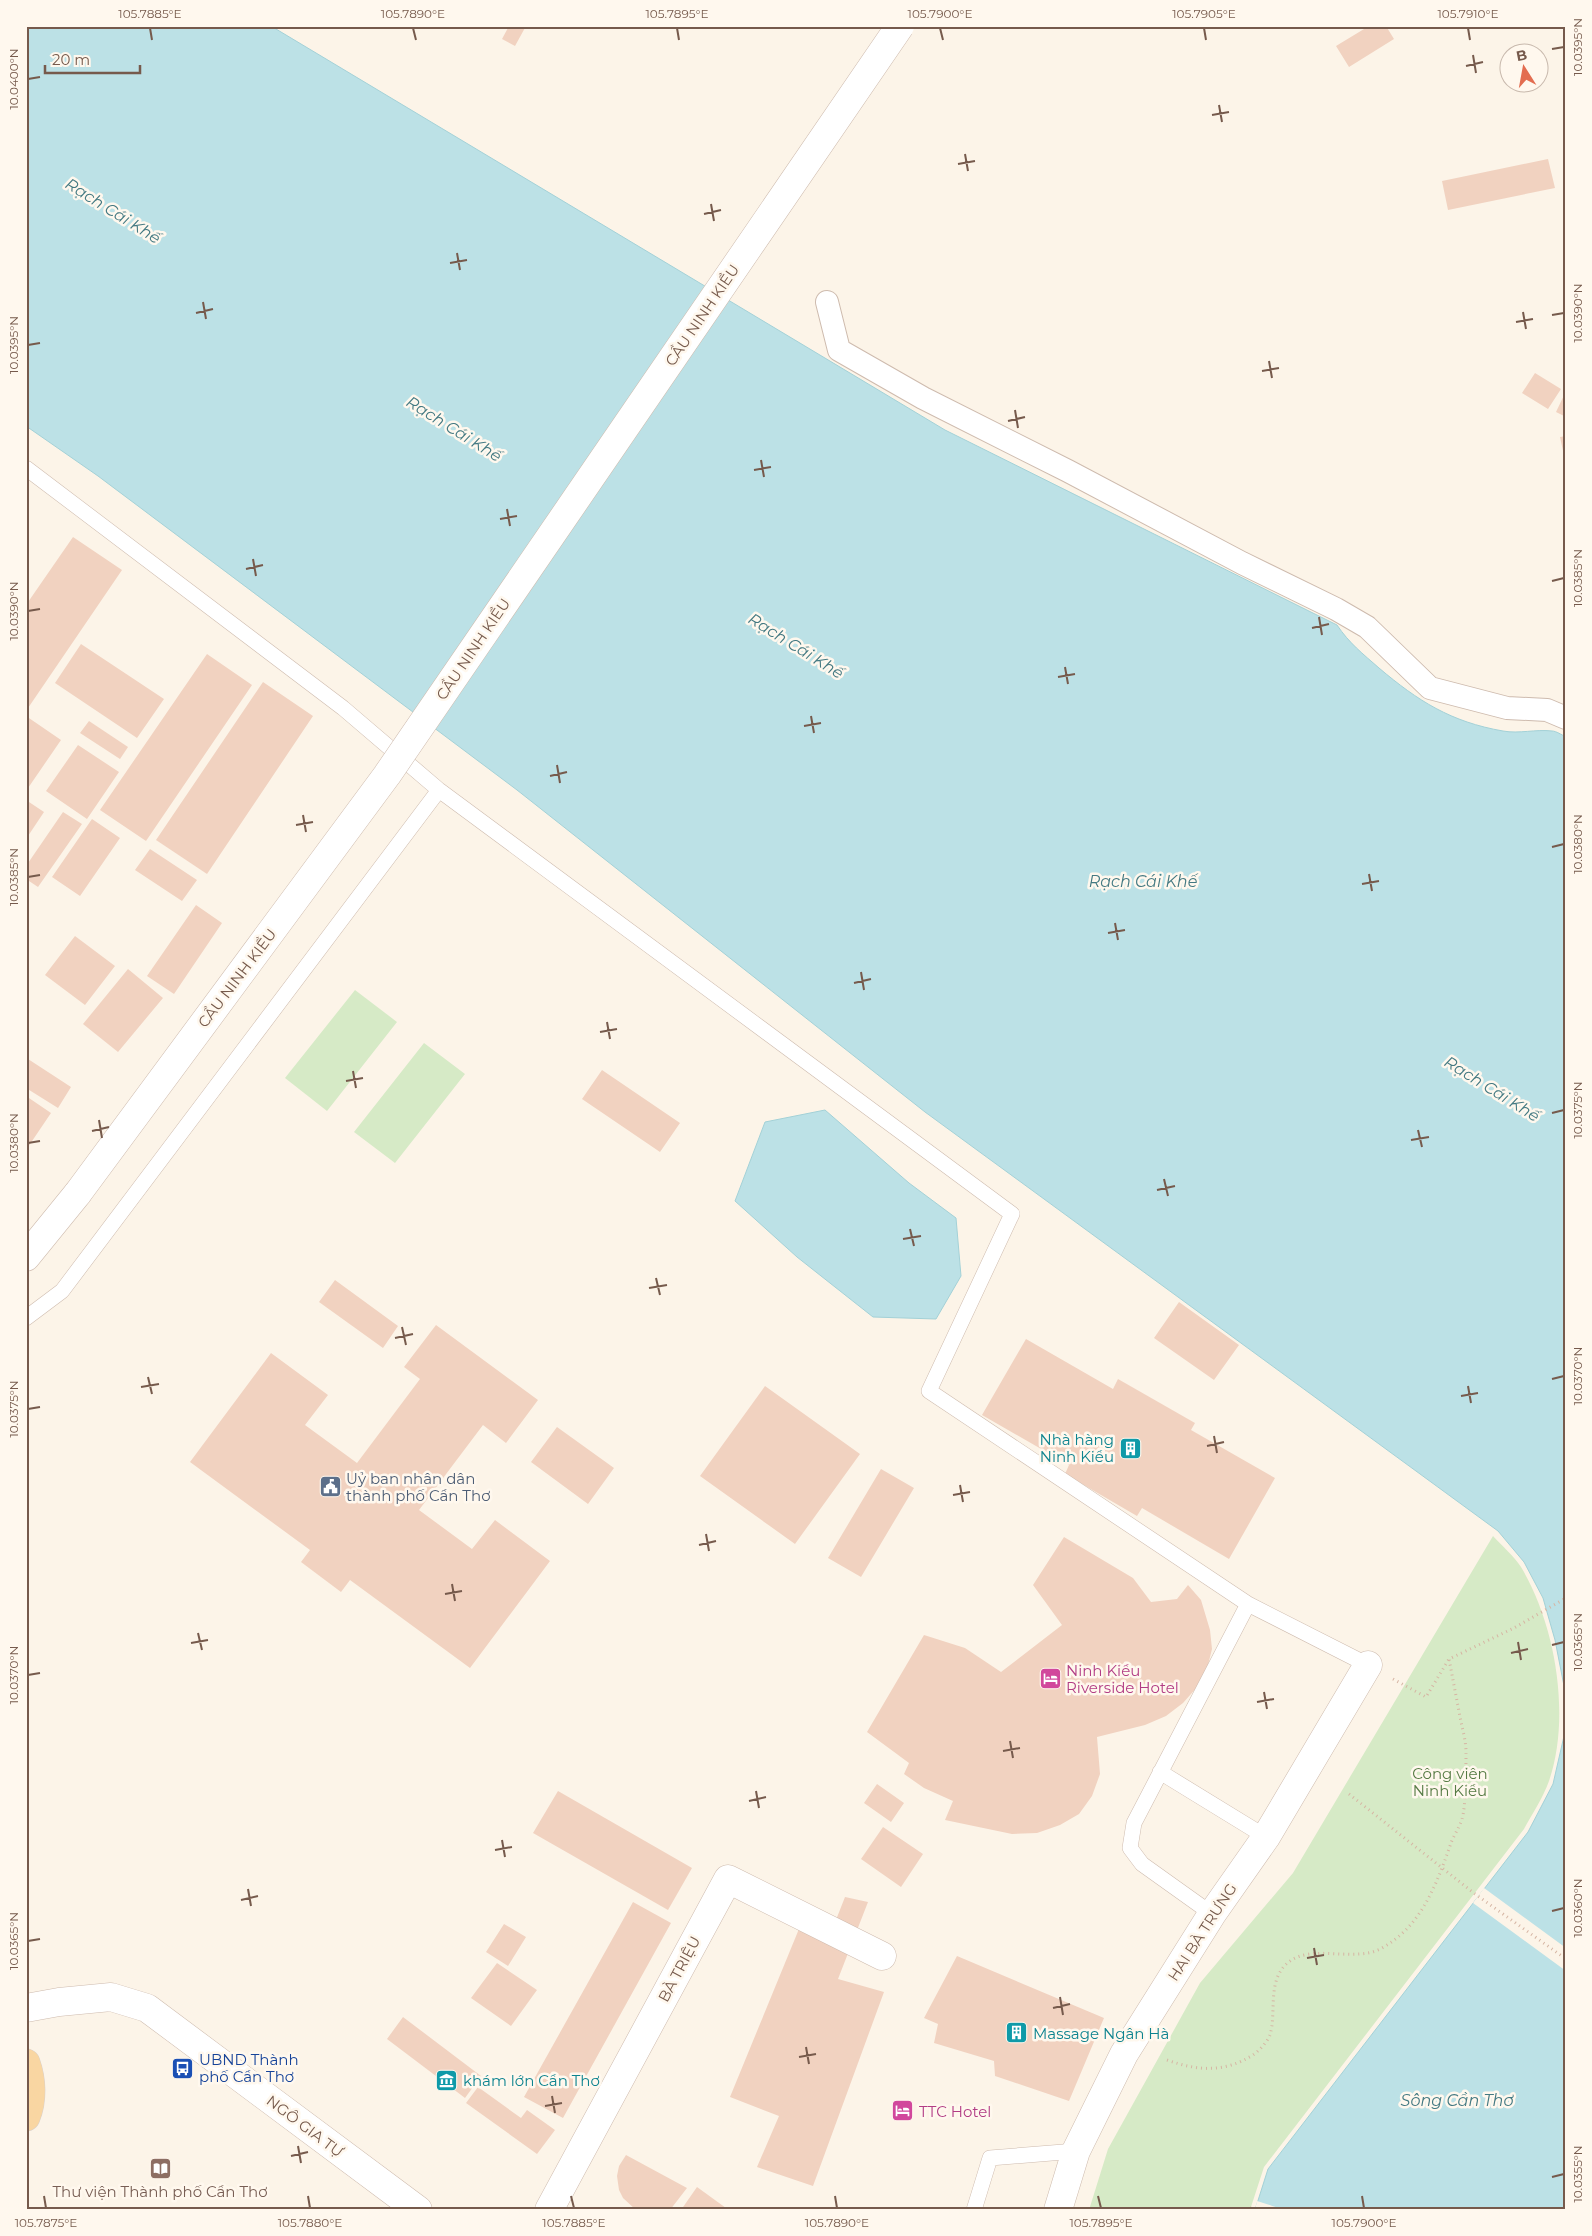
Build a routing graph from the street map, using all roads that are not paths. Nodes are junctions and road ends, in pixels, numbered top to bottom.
1 (900, 26) edge
2 (827, 302) dead end
3 (26, 468) edge
4 (1566, 718) edge
5 (439, 790) junction
6 (26, 1257) edge
7 (26, 1318) edge
8 (1248, 1604) junction
9 (1368, 1666) joint
10 (1160, 1772) junction
11 (1266, 1837) junction
12 (1212, 1914) junction
13 (882, 1956) dead end
14 (26, 2008) edge
15 (26, 2063) edge
16 (26, 2117) edge
17 (1076, 2150) junction
18 (418, 2210) edge
19 (549, 2210) edge
20 (974, 2210) edge
21 (1058, 2210) edge

1 - 6 street, CẦU NINH KIỀU, bridge
2 - 4 street
3 - 5 lane
5 - 7 lane
5 - 8 lane
8 - 9 lane
8 - 10 lane
9 - 11 street, HAI BÀ TRƯNG
10 - 11 lane
10 - 12 lane
11 - 12 street, HAI BÀ TRƯNG
12 - 17 street, HAI BÀ TRƯNG
13 - 19 street, BÀ TRIỆU
14 - 18 street, NGÔ GIA TỰ
15 - 16 main road
17 - 20 lane
17 - 21 street, HAI BÀ TRƯNG

